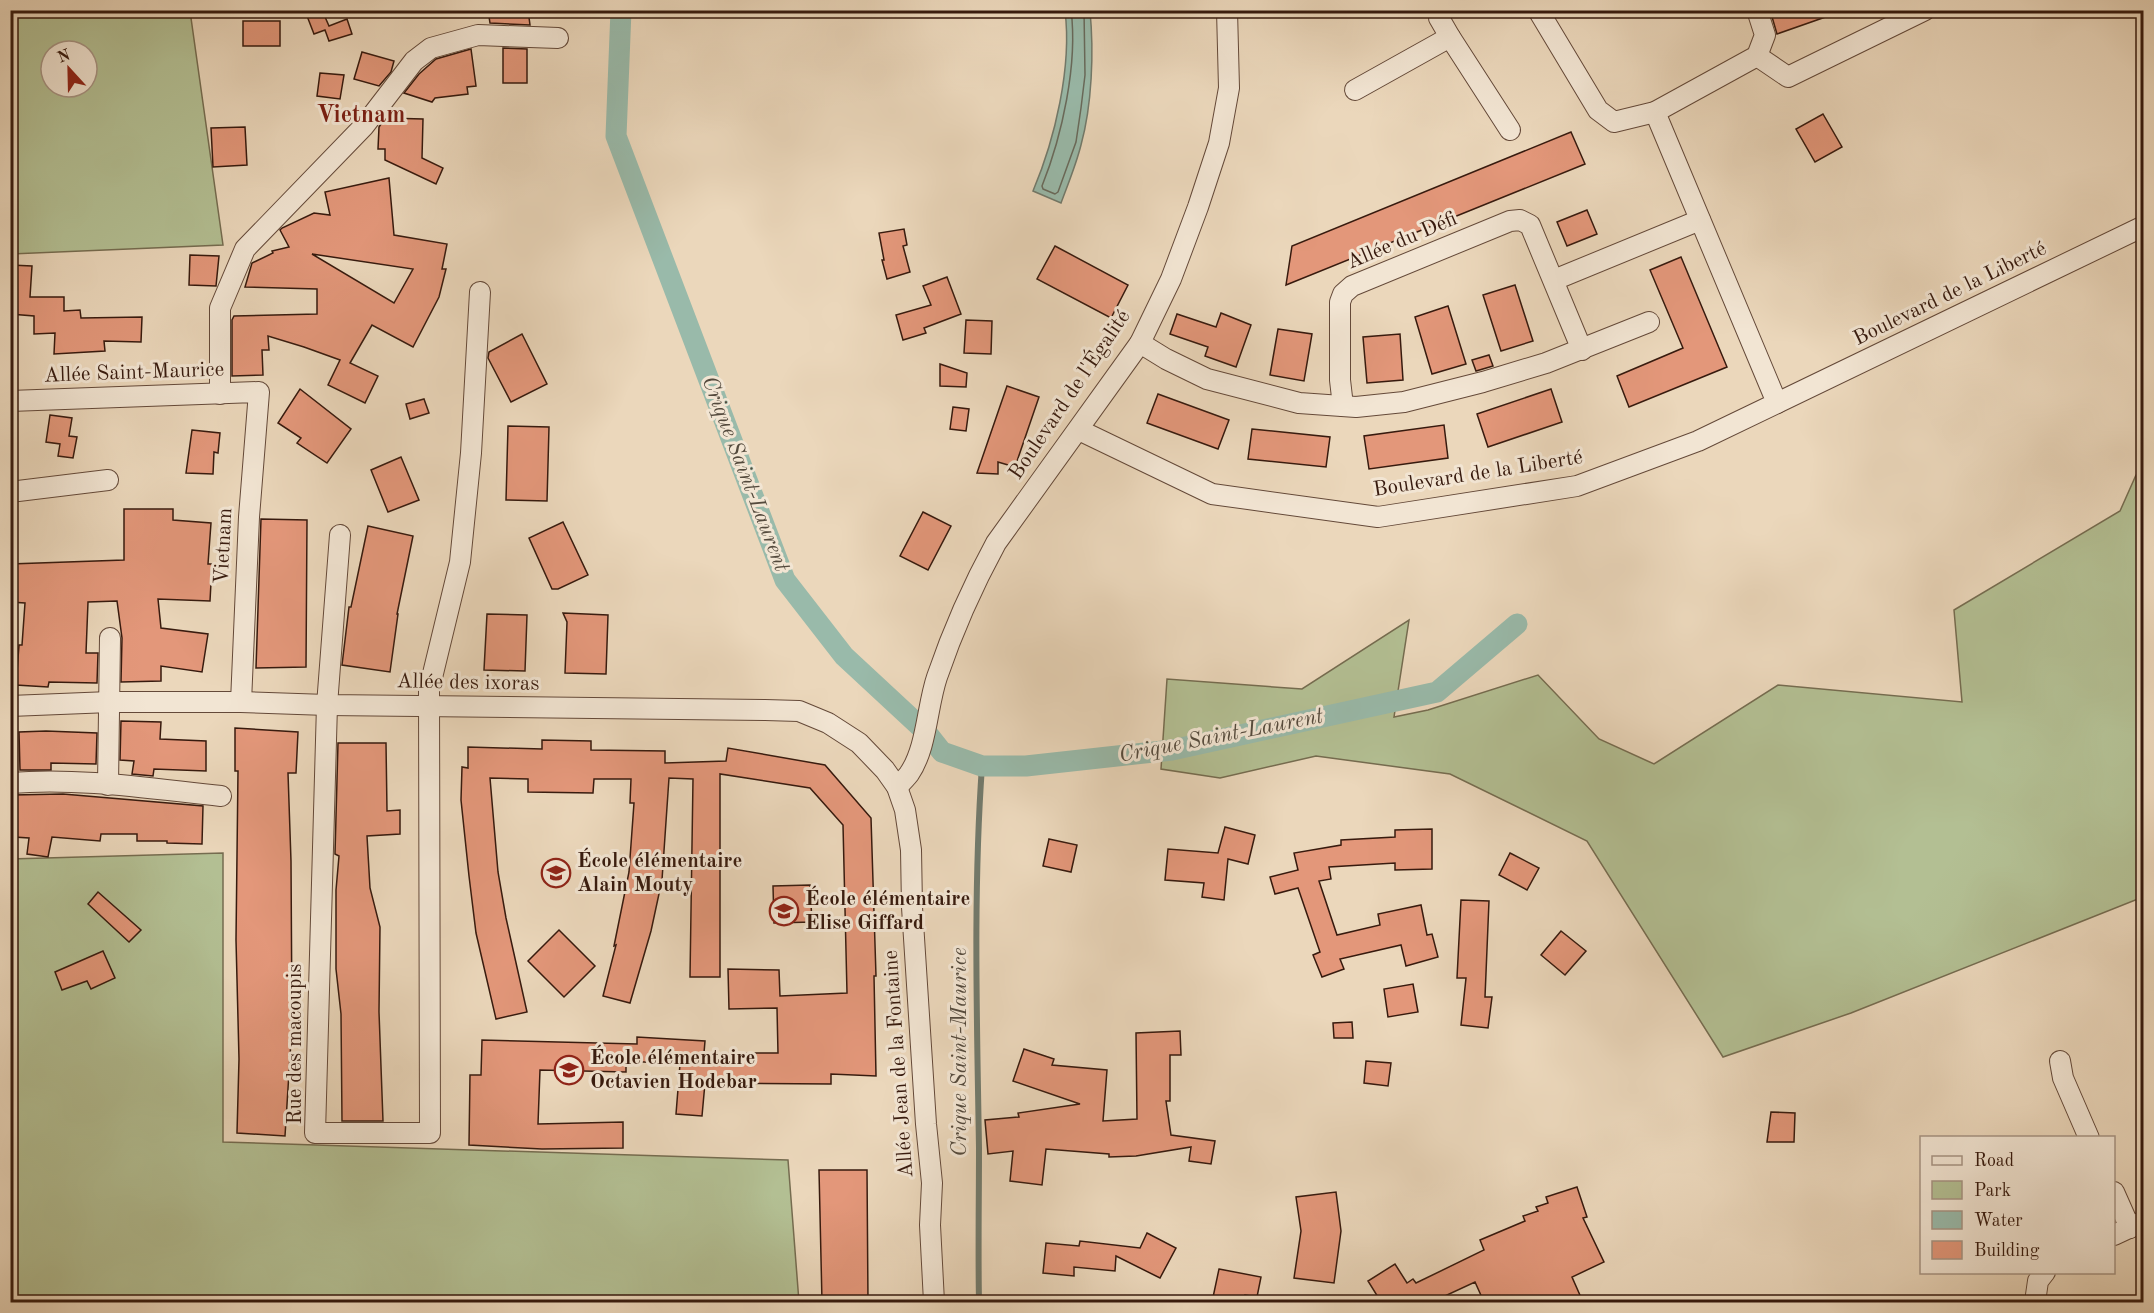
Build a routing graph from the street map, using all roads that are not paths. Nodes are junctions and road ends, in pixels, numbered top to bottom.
1 (1227, 10) edge
2 (1439, 10) edge
3 (1538, 10) edge
4 (1757, 10) edge
5 (1925, 10) edge
6 (1450, 37) junction
7 (558, 38) dead end
8 (1757, 56) junction
9 (1355, 90) dead end
10 (1655, 112) junction
11 (1510, 130) dead end
12 (1700, 220) junction
13 (2144, 226) edge
14 (1554, 280) junction
15 (480, 292) dead end
16 (1649, 322) dead end
17 (1140, 344) junction
18 (1582, 350) junction
19 (259, 393) joint
20 (220, 394) junction
21 (10, 401) edge
22 (1777, 403) junction
23 (1343, 406) junction
24 (1080, 430) junction
25 (108, 480) dead end
26 (10, 492) edge
27 (340, 535) dead end
28 (110, 638) dead end
29 (110, 702) junction
30 (241, 702) junction
31 (327, 705) junction
32 (10, 706) edge
33 (429, 706) junction
34 (10, 783) edge
35 (108, 785) junction
36 (897, 787) junction
37 (221, 796) dead end
38 (2060, 1060) dead end
39 (2089, 1136) edge
40 (2115, 1194) edge
41 (2129, 1228) edge
42 (2043, 1274) edge
43 (934, 1302) edge
44 (2035, 1302) edge

1 - 17 street, Boulevard de l'Égalité
2 - 6 street
3 - 10 street
4 - 8 street
5 - 8 street
6 - 9 street
6 - 11 street
7 - 20 street
8 - 10 street
10 - 12 street
12 - 14 street
12 - 22 street
13 - 22 street, Boulevard de la Liberté
14 - 18 street, Allée du Défi
14 - 23 street, Allée du Défi
15 - 33 street
16 - 18 street
17 - 23 street
17 - 24 street, Boulevard de l'Égalité
18 - 23 street
19 - 20 street, Allée Saint-Maurice
19 - 30 street, Vietnam
20 - 21 street, Allée Saint-Maurice
22 - 24 street, Boulevard de la Liberté
24 - 36 street, Boulevard de l'Égalité
25 - 26 street
27 - 31 street
28 - 29 street
29 - 30 street, Allée des ixoras
29 - 32 street, Allée des ixoras
29 - 35 street
30 - 31 street, Allée des ixoras
31 - 33 street, Allée des ixoras
31 - 33 street, Rue des macoupis
33 - 36 street, Allée des ixoras
34 - 35 street
35 - 37 street
36 - 43 street, Allée Jean de la Fontaine
38 - 39 street
40 - 41 street
42 - 44 street

